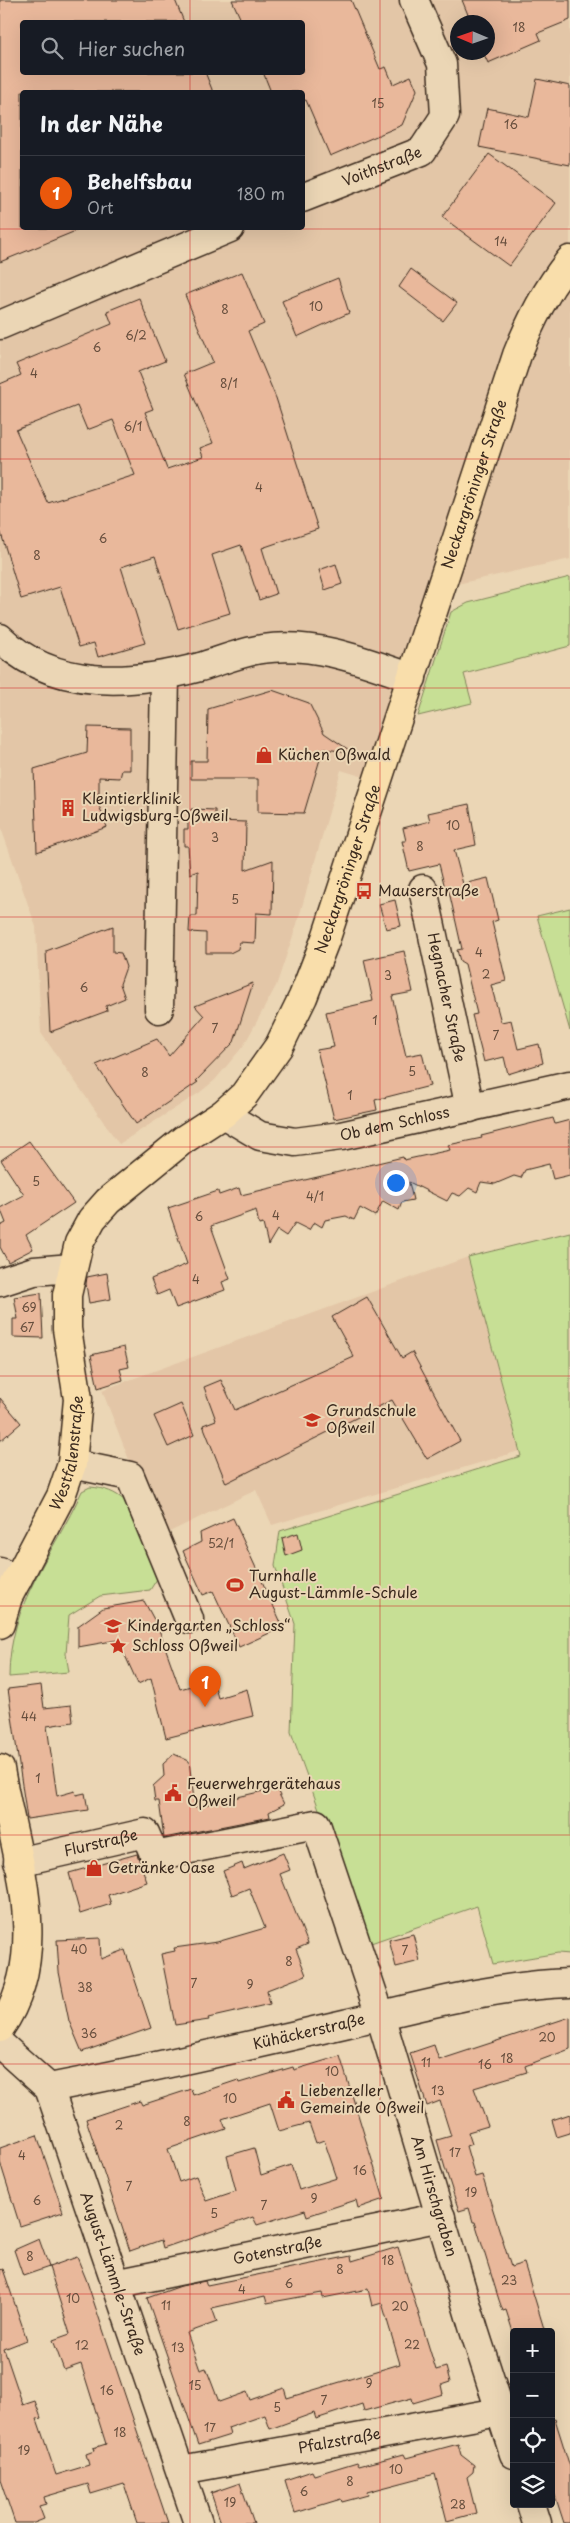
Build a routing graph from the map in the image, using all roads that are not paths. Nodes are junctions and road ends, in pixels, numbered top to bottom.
1 (414, 0) edge
2 (305, 197) edge
3 (225, 230) edge
4 (570, 260) edge
5 (0, 325) edge
6 (0, 638) edge
7 (165, 676) junction
8 (412, 678) junction
9 (423, 889) dead end
10 (159, 1008) dead end
11 (570, 1085) edge
12 (470, 1108) junction
13 (223, 1114) junction
14 (72, 1268) junction
15 (0, 1282) edge
16 (72, 1464) junction
17 (9, 1576) edge
18 (189, 1619) dead end
19 (0, 1624) edge
20 (0, 1769) edge
21 (316, 1824) joint
22 (18, 1862) junction
23 (570, 1983) edge
24 (380, 2015) junction
25 (0, 2028) edge
26 (0, 2044) edge
27 (49, 2088) junction
28 (441, 2217) junction
29 (115, 2284) junction
30 (499, 2412) junction
31 (510, 2443) edge
32 (181, 2470) junction
33 (532, 2508) edge
34 (198, 2523) edge
35 (538, 2523) edge

1 - 2 street, Voithstraße
3 - 5 street
4 - 8 main road, Neckargröninger Straße
6 - 7 street
7 - 8 street
7 - 10 street
8 - 13 main road, Neckargröninger Straße
9 - 12 street, Hegnacher Straße
11 - 12 street, Ob dem Schloss
12 - 13 street, Ob dem Schloss
13 - 14 main road, Neckargröninger Straße
14 - 15 street
14 - 16 main road, Westfalenstraße
16 - 17 main road, Westfalenstraße
16 - 18 street
17 - 19 main road, Westfalenstraße
20 - 22 main road
21 - 22 street, Flurstraße
21 - 24 street, Am Hirschgraben
22 - 25 main road
23 - 24 street, Kühäckerstraße
24 - 27 street, Kühäckerstraße
24 - 28 street, Am Hirschgraben
26 - 27 street, August-Lämmle-Straße
27 - 29 street, August-Lämmle-Straße
28 - 29 street, Gotenstraße
28 - 30 street, Am Hirschgraben
29 - 32 street, August-Lämmle-Straße
30 - 31 street, Am Hirschgraben
30 - 32 street, Pfalzstraße
32 - 34 street, August-Lämmle-Straße
33 - 35 street

